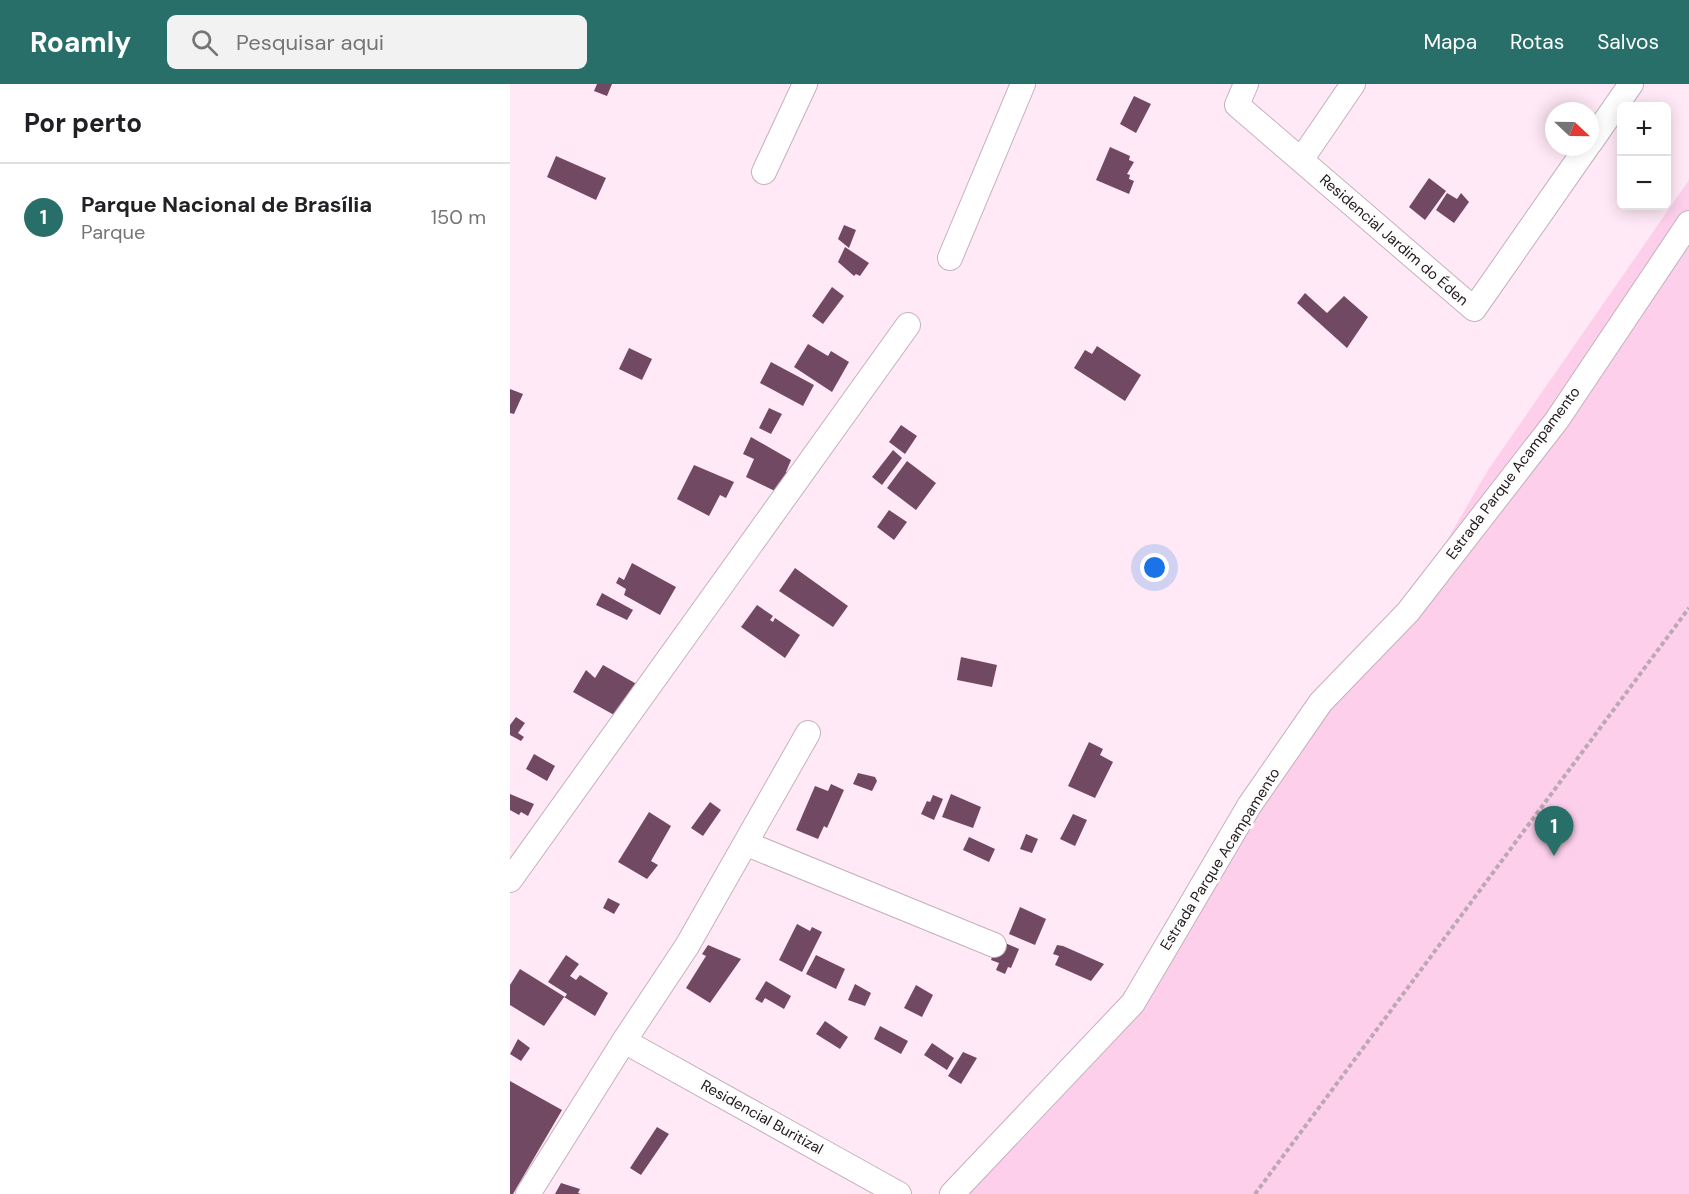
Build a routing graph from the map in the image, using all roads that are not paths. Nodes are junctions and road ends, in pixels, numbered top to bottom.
1 (804, 84) edge
2 (1023, 84) edge
3 (1246, 84) edge
4 (1353, 84) edge
5 (1631, 84) edge
6 (1599, 130) edge
7 (1581, 156) edge
8 (1301, 160) junction
9 (764, 172) dead end
10 (1689, 223) edge
11 (950, 258) dead end
12 (908, 325) dead end
13 (808, 733) dead end
14 (747, 844) junction
15 (510, 880) edge
16 (994, 945) dead end
17 (624, 1041) junction
18 (528, 1194) edge
19 (899, 1194) edge
20 (952, 1194) edge

1 - 9 street
2 - 11 street
3 - 8 street, Residencial Jardim do Éden
4 - 8 street
5 - 6 street
7 - 8 street, Residencial Jardim do Éden
10 - 20 street, Estrada Parque Acampamento
12 - 15 street
13 - 14 street
14 - 16 street
14 - 17 street
17 - 18 street
17 - 19 street, Residencial Buritizal

